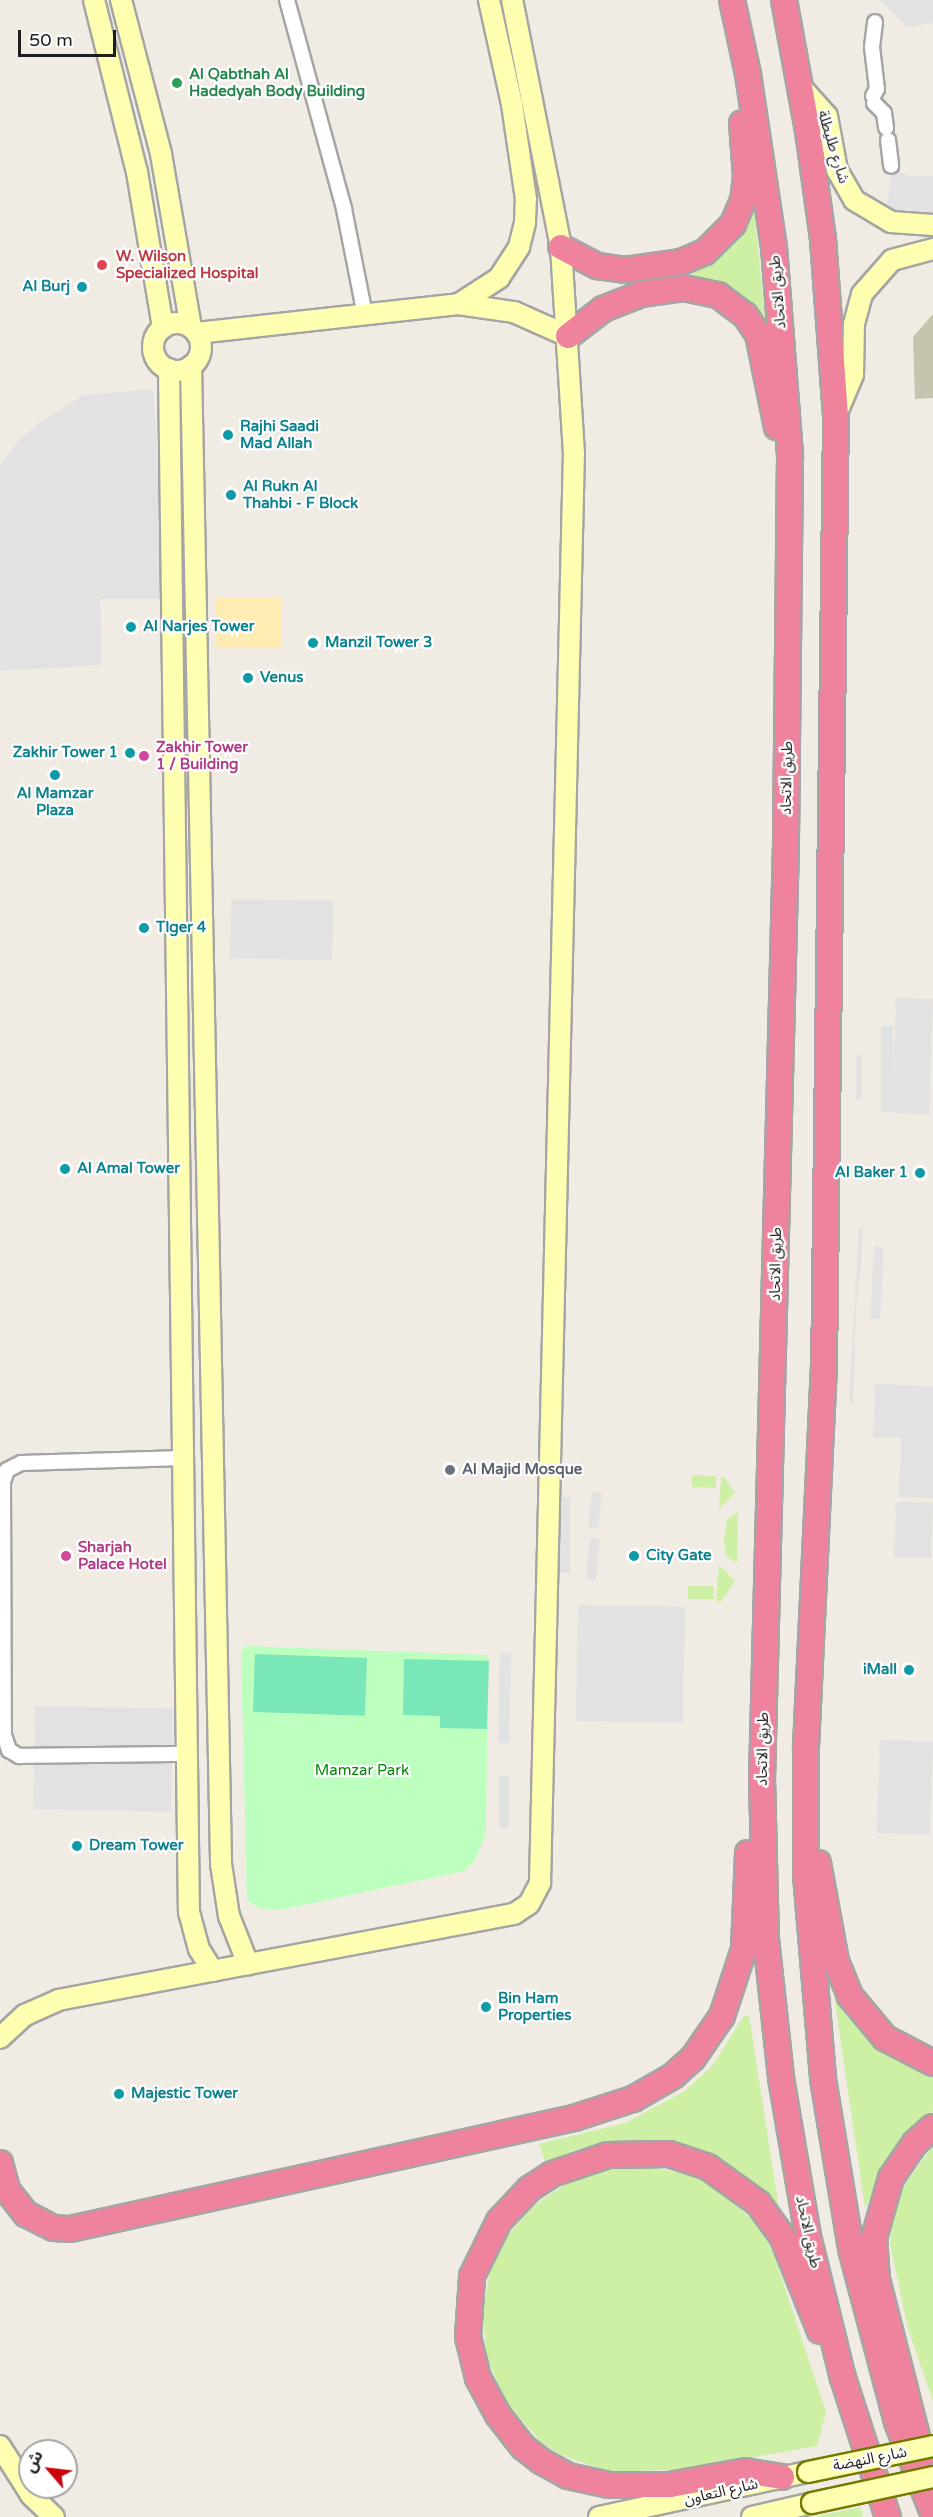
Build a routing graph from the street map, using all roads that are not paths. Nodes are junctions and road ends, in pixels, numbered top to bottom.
1 (94, 0) edge
2 (105, 0) edge
3 (287, 0) edge
4 (489, 0) edge
5 (512, 0) edge
6 (732, 0) edge
7 (784, 0) edge
8 (123, 8) edge
9 (875, 22) dead end
10 (748, 74) junction
11 (801, 86) junction
12 (891, 166) dead end
13 (933, 225) edge
14 (933, 231) edge
15 (561, 247) junction
16 (933, 248) edge
17 (458, 304) junction
18 (365, 315) junction
19 (163, 328) junction
20 (194, 330) junction
21 (568, 336) junction
22 (191, 366) junction
23 (169, 369) junction
24 (836, 416) junction
25 (790, 457) junction
26 (183, 1458) junction
27 (187, 1755) junction
28 (762, 1778) junction
29 (806, 1795) junction
30 (248, 1964) junction
31 (213, 1971) junction
32 (0, 2038) edge
33 (933, 2063) edge
34 (933, 2127) edge
35 (0, 2163) edge
36 (843, 2378) junction
37 (0, 2446) edge
38 (933, 2446) edge
39 (808, 2472) joint
40 (782, 2477) junction
41 (933, 2477) edge
42 (812, 2503) joint
43 (933, 2512) edge
44 (54, 2517) edge
45 (599, 2517) edge
46 (752, 2517) edge
47 (888, 2517) edge

1 - 19 street
2 - 8 street
3 - 18 street
4 - 17 street
5 - 15 street
6 - 10 highway, طريق الاتحاد
7 - 11 highway
8 - 20 street
9 - 12 street
10 - 15 highway
10 - 25 highway, طريق الاتحاد
11 - 13 street, شارع طليطلة
11 - 24 highway
14 - 16 street
15 - 21 street
16 - 24 street
17 - 18 street
17 - 21 street
18 - 20 street
19 - 20 street
19 - 23 street
20 - 22 street
21 - 25 highway
21 - 30 street
22 - 23 street
22 - 30 street
23 - 26 street
24 - 29 highway
25 - 28 highway, طريق الاتحاد
26 - 27 street
26 - 27 street
27 - 31 street
28 - 35 highway
28 - 36 highway, طريق الاتحاد
29 - 33 highway
29 - 43 highway
30 - 31 street
31 - 32 street
34 - 43 highway
36 - 40 highway
36 - 47 highway, طريق الاتحاد
37 - 44 street
38 - 39 street, شارع النهضة, bridge
39 - 40 street, شارع التعاون
40 - 45 street, شارع التعاون
41 - 42 street, شارع النهضة, bridge
42 - 46 street, شارع التعاون

